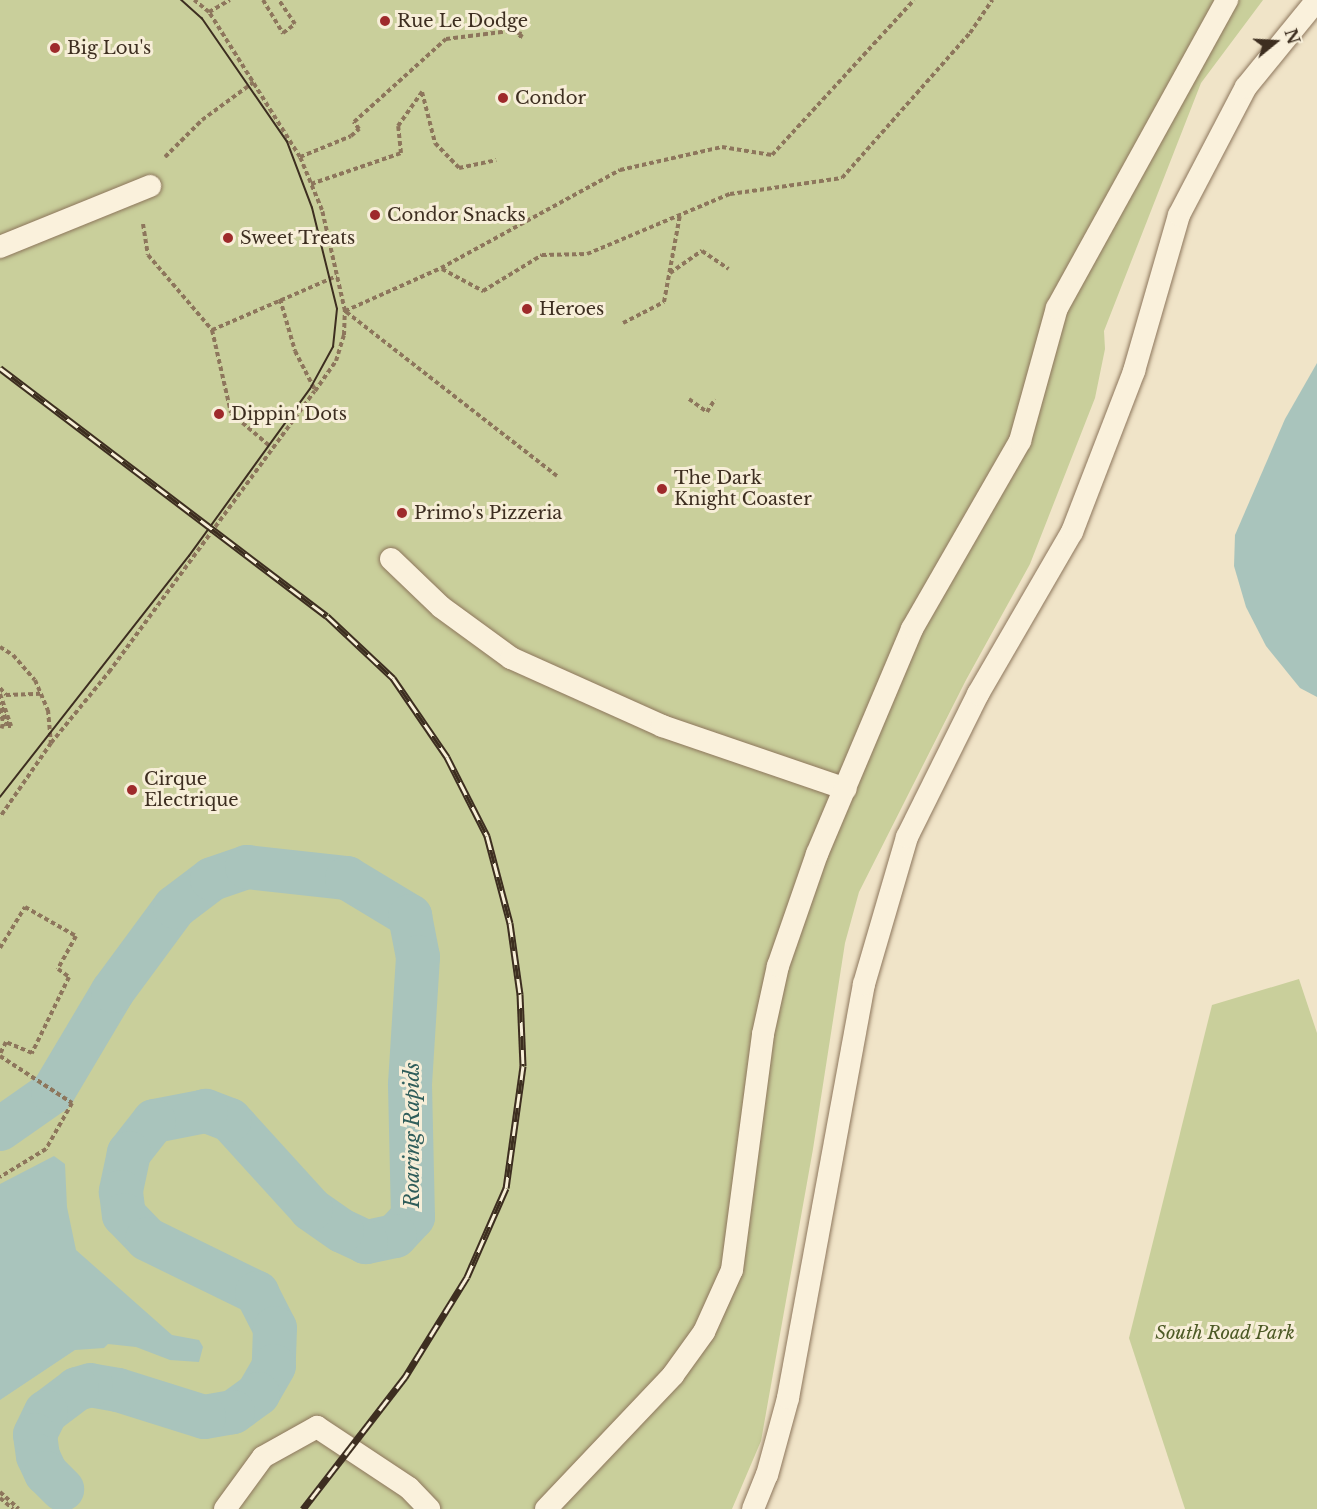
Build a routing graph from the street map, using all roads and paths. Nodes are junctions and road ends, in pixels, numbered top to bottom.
1 (194, 0) edge
2 (230, 0) edge
3 (263, 0) edge
4 (279, 0) edge
5 (914, 0) edge
6 (992, 0) edge
7 (1227, 0) edge
8 (1317, 0) edge
9 (209, 12) junction
10 (519, 39) dead end
11 (254, 82) junction
12 (300, 157) junction
13 (496, 160) dead end
14 (311, 184) junction
15 (150, 186) junction
16 (681, 214) junction
17 (0, 247) edge
18 (441, 268) junction
19 (729, 269) dead end
20 (670, 273) junction
21 (337, 276) junction
22 (280, 299) junction
23 (345, 311) junction
24 (622, 323) dead end
25 (212, 330) junction
26 (315, 391) junction
27 (689, 399) dead end
28 (715, 399) dead end
29 (271, 447) junction
30 (557, 476) dead end
31 (391, 560) dead end
32 (0, 647) edge
33 (0, 688) edge
34 (0, 694) edge
35 (41, 694) junction
36 (0, 702) edge
37 (0, 709) edge
38 (0, 726) edge
39 (51, 743) junction
40 (846, 789) junction
41 (0, 817) edge
42 (0, 948) edge
43 (0, 1055) edge
44 (0, 1177) edge
45 (0, 1492) edge
46 (0, 1498) edge
47 (13, 1509) edge
48 (19, 1509) edge
49 (225, 1509) edge
50 (429, 1509) edge
51 (546, 1509) edge
52 (753, 1509) edge

1 - 9 path
2 - 9 path
3 - 4 path
5 - 18 path
6 - 16 path
7 - 40 lane
8 - 52 lane
9 - 11 path
10 - 12 path
11 - 12 path
11 - 15 path
12 - 14 path
13 - 14 path
14 - 21 path
15 - 17 lane
15 - 25 path
16 - 18 path
16 - 20 path
18 - 23 path
19 - 20 path
20 - 24 path
21 - 22 path
21 - 23 path
22 - 25 path
22 - 26 path
23 - 26 path
23 - 30 path
25 - 29 path
26 - 29 path
27 - 28 path
29 - 39 path
31 - 40 lane
32 - 35 path
33 - 35 path
34 - 36 path
35 - 39 path
37 - 38 path
39 - 41 path
40 - 51 lane
42 - 43 path
43 - 44 path
45 - 48 path
46 - 47 path
49 - 50 lane

